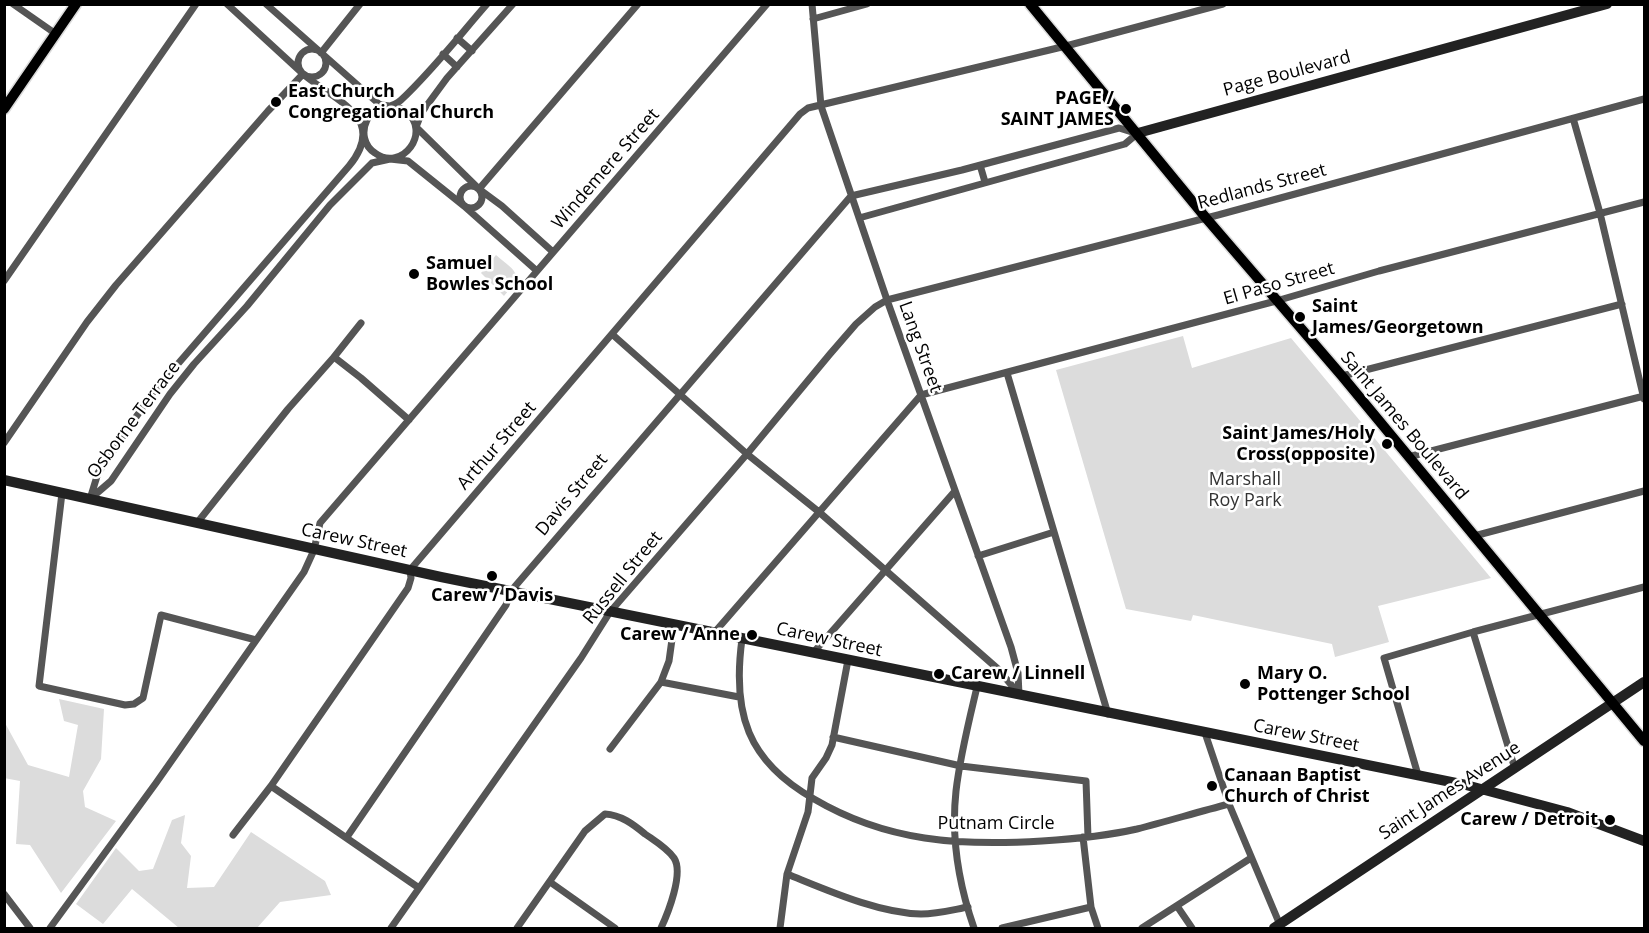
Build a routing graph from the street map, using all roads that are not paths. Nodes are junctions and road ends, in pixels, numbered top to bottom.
1 (13, 4) edge
2 (76, 4) edge
3 (196, 4) edge
4 (227, 4) edge
5 (266, 4) edge
6 (360, 4) edge
7 (487, 4) edge
8 (638, 4) edge
9 (767, 4) edge
10 (812, 4) edge
11 (867, 4) edge
12 (1030, 4) edge
13 (1223, 4) edge
14 (1607, 4) edge
15 (510, 6) edge
16 (813, 19) junction
17 (56, 34) junction
18 (457, 38) junction
19 (1066, 46) junction
20 (472, 51) junction
21 (321, 53) junction
22 (443, 54) junction
23 (457, 67) junction
24 (303, 74) junction
25 (1644, 99) edge
26 (386, 106) junction
27 (821, 106) junction
28 (4, 109) edge
29 (1573, 118) junction
30 (416, 127) junction
31 (1138, 134) junction
32 (364, 136) junction
33 (390, 159) junction
34 (980, 165) junction
35 (985, 182) junction
36 (479, 189) junction
37 (851, 196) junction
38 (1644, 202) edge
39 (464, 206) junction
40 (1600, 213) junction
41 (859, 218) junction
42 (1206, 218) junction
43 (553, 252) junction
44 (537, 271) junction
45 (4, 281) edge
46 (887, 300) junction
47 (1276, 301) junction
48 (1622, 304) junction
49 (361, 323) dead end
50 (613, 335) junction
51 (334, 357) junction
52 (1007, 373) junction
53 (1342, 376) junction
54 (680, 394) junction
55 (921, 395) junction
56 (1644, 398) edge
57 (409, 420) junction
58 (4, 443) edge
59 (747, 454) junction
60 (1408, 457) junction
61 (4, 480) edge
62 (1644, 490) edge
63 (955, 491) junction
64 (62, 493) junction
65 (90, 499) junction
66 (819, 512) junction
67 (197, 523) junction
68 (1054, 532) junction
69 (1474, 536) junction
70 (314, 550) junction
71 (978, 556) junction
72 (410, 570) junction
73 (886, 571) junction
74 (1644, 587) edge
75 (511, 591) junction
76 (610, 612) junction
77 (1540, 615) junction
78 (674, 625) junction
79 (1473, 632) junction
80 (714, 633) junction
81 (742, 639) junction
82 (256, 640) junction
83 (813, 653) junction
84 (848, 660) junction
85 (662, 682) junction
86 (1644, 682) edge
87 (977, 687) junction
88 (1019, 695) junction
89 (739, 697) junction
90 (1612, 702) junction
91 (1108, 714) junction
92 (1205, 733) junction
93 (833, 737) junction
94 (1644, 741) edge
95 (610, 749) dead end
96 (961, 766) junction
97 (1515, 769) junction
98 (1418, 775) junction
99 (271, 786) junction
100 (1485, 790) junction
101 (809, 797) junction
102 (1229, 804) junction
103 (233, 835) dead end
104 (347, 837) junction
105 (1085, 837) junction
106 (956, 842) junction
107 (1644, 842) edge
108 (1251, 858) junction
109 (787, 874) junction
110 (550, 882) junction
111 (419, 888) junction
112 (4, 894) edge
113 (1177, 906) junction
114 (968, 907) junction
115 (1091, 907) junction
116 (1277, 927) edge
117 (30, 928) edge
118 (50, 928) edge
119 (391, 928) edge
120 (517, 928) edge
121 (615, 928) edge
122 (661, 928) edge
123 (780, 928) edge
124 (974, 928) edge
125 (1002, 928) edge
126 (1098, 928) edge
127 (1142, 928) edge
128 (1192, 928) edge

1 - 17 street
2 - 17 main road
3 - 45 street
4 - 24 street
5 - 21 street
6 - 21 street
7 - 18 street
8 - 36 street
9 - 43 street, Windemere Street
10 - 16 street, Lang Street
11 - 16 street
12 - 19 main road
13 - 19 street, Arthur Street
14 - 31 street, Page Boulevard
15 - 20 street
16 - 27 street, Lang Street
17 - 28 main road
18 - 20 street
18 - 22 street
19 - 27 street, Arthur Street
19 - 31 main road
20 - 23 street
21 - 24 street
21 - 24 street
21 - 26 street
22 - 23 street
22 - 26 street
23 - 30 street
24 - 32 street
24 - 58 street
25 - 29 street, Redlands Street
26 - 30 street
26 - 32 street
27 - 37 street, Lang Street
27 - 50 street, Arthur Street
29 - 40 street
29 - 42 street, Redlands Street
30 - 33 street
30 - 36 street
31 - 34 street
31 - 35 street
31 - 42 main road, Saint James Boulevard
32 - 33 street
32 - 65 street, Osborne Terrace
33 - 39 street
33 - 65 street, Osborne Terrace
34 - 35 street
34 - 37 street
35 - 41 street
36 - 39 street
36 - 39 street
36 - 43 street
37 - 41 street, Lang Street
37 - 54 street, Davis Street
38 - 40 street, El Paso Street
39 - 44 street
40 - 47 street, El Paso Street
40 - 48 street
41 - 46 street, Lang Street
42 - 46 street, Redlands Street
42 - 47 main road, Saint James Boulevard
43 - 44 street, Windemere Street
44 - 57 street, Windemere Street
46 - 55 street, Lang Street
46 - 59 street, Russell Street
47 - 52 street, El Paso Street
47 - 53 main road, Saint James Boulevard
48 - 53 street
48 - 56 street
49 - 51 street
50 - 54 street
50 - 72 street, Arthur Street
51 - 57 street
51 - 67 street
52 - 55 street, El Paso Street
52 - 68 street
53 - 60 main road, Saint James Boulevard
54 - 59 street
54 - 75 street, Davis Street
55 - 63 street, Lang Street
55 - 66 street
56 - 60 street
57 - 70 street, Windemere Street
59 - 66 street
59 - 76 street, Russell Street
60 - 69 main road, Saint James Boulevard
61 - 64 street, Carew Street
62 - 69 street
63 - 71 street, Lang Street
63 - 73 street
64 - 65 street, Carew Street
64 - 82 street
65 - 67 street, Carew Street
66 - 73 street
66 - 80 street
67 - 70 street, Carew Street
68 - 71 street
68 - 91 street
69 - 77 main road, Saint James Boulevard
70 - 72 street, Carew Street
70 - 82 street, Windemere Street
71 - 88 street, Lang Street
72 - 75 street, Carew Street
72 - 99 street, Arthur Street
73 - 83 street
73 - 88 street
74 - 77 street
75 - 76 street, Carew Street
75 - 104 street, Davis Street
76 - 78 street, Carew Street
76 - 111 street, Russell Street
77 - 79 street
77 - 90 main road, Saint James Boulevard
78 - 80 street, Carew Street
78 - 85 street
79 - 97 street
79 - 98 street
80 - 81 street, Carew Street
81 - 83 street, Carew Street
81 - 89 street, Putnam Circle
82 - 118 street, Windemere Street
83 - 84 street, Carew Street
84 - 87 street, Carew Street
84 - 93 street
85 - 89 street
85 - 95 street
86 - 90 street, Saint James Avenue
87 - 88 street, Carew Street
87 - 96 street
88 - 91 street, Carew Street
89 - 101 street, Putnam Circle
90 - 94 main road, Saint James Boulevard
90 - 97 street, Saint James Avenue
91 - 92 street, Carew Street
92 - 98 street, Carew Street
92 - 102 street
93 - 96 street
93 - 101 street
96 - 105 street
96 - 106 street
97 - 100 street, Saint James Avenue
98 - 100 street, Carew Street
99 - 103 street, Arthur Street
99 - 104 street
100 - 107 street, Carew Street
100 - 116 street, Saint James Avenue
101 - 106 street, Putnam Circle
101 - 109 street
102 - 105 street, Putnam Circle
102 - 108 street
104 - 111 street
105 - 106 street, Putnam Circle
105 - 115 street
106 - 114 street
108 - 113 street
108 - 116 street
109 - 114 street
109 - 123 street
110 - 120 street
110 - 121 street
110 - 122 street
111 - 119 street, Russell Street
112 - 117 street
113 - 127 street
113 - 128 street
114 - 124 street
115 - 125 street
115 - 126 street

